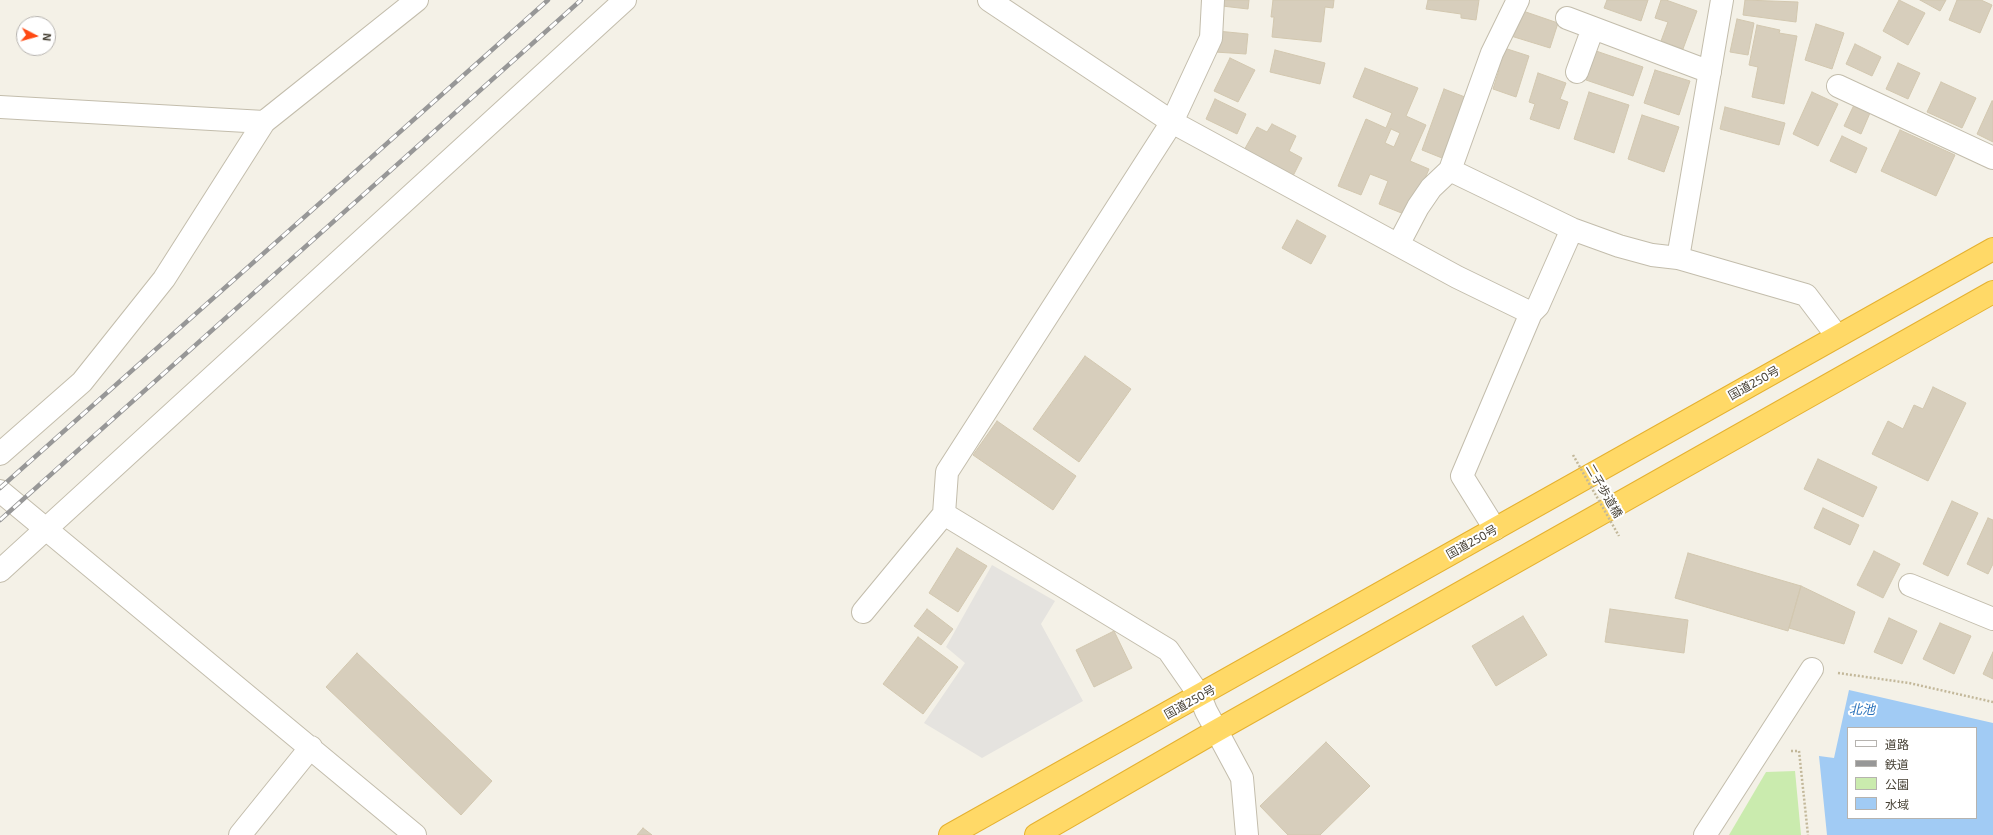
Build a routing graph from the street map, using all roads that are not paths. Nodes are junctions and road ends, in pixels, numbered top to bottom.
1 (417, 0) edge
2 (625, 0) edge
3 (989, 0) edge
4 (1214, 0) edge
5 (1518, 0) edge
6 (1722, 0) edge
7 (1568, 18) dead end
8 (1593, 28) junction
9 (1577, 72) dead end
10 (1710, 72) junction
11 (1838, 86) dead end
12 (0, 107) edge
13 (264, 122) junction
14 (1172, 122) junction
15 (1993, 158) edge
16 (1450, 170) junction
17 (1572, 229) junction
18 (1398, 245) junction
19 (1993, 249) edge
20 (1678, 258) junction
21 (1993, 292) edge
22 (1531, 312) junction
23 (1837, 336) junction
24 (0, 454) edge
25 (0, 491) edge
26 (944, 514) junction
27 (45, 529) junction
28 (1495, 529) junction
29 (0, 571) edge
30 (1910, 585) dead end
31 (864, 612) dead end
32 (1993, 619) edge
33 (1812, 669) road end
34 (1200, 696) junction
35 (1216, 731) junction
36 (311, 747) junction
37 (240, 835) edge
38 (415, 835) edge
39 (950, 835) edge
40 (1036, 835) edge
41 (1247, 835) edge
42 (1705, 835) edge

1 - 13 street
2 - 27 street
3 - 14 street
4 - 14 street
5 - 16 street
6 - 10 street
7 - 8 street
8 - 9 street
8 - 10 street
10 - 20 street
11 - 15 street
12 - 13 street
13 - 24 street
14 - 18 street
14 - 26 street
16 - 17 street
16 - 18 street
17 - 20 street
17 - 22 street
18 - 22 street
19 - 23 highway, 国道250号
20 - 23 street
21 - 35 highway
22 - 28 street
23 - 28 highway, 国道250号
25 - 27 street
26 - 31 street
26 - 34 street
27 - 29 street
27 - 36 street
28 - 34 highway, 国道250号
30 - 32 street
33 - 42 street
34 - 35 street
34 - 39 highway, 国道250号
35 - 40 highway
35 - 41 street
36 - 37 street
36 - 38 street

